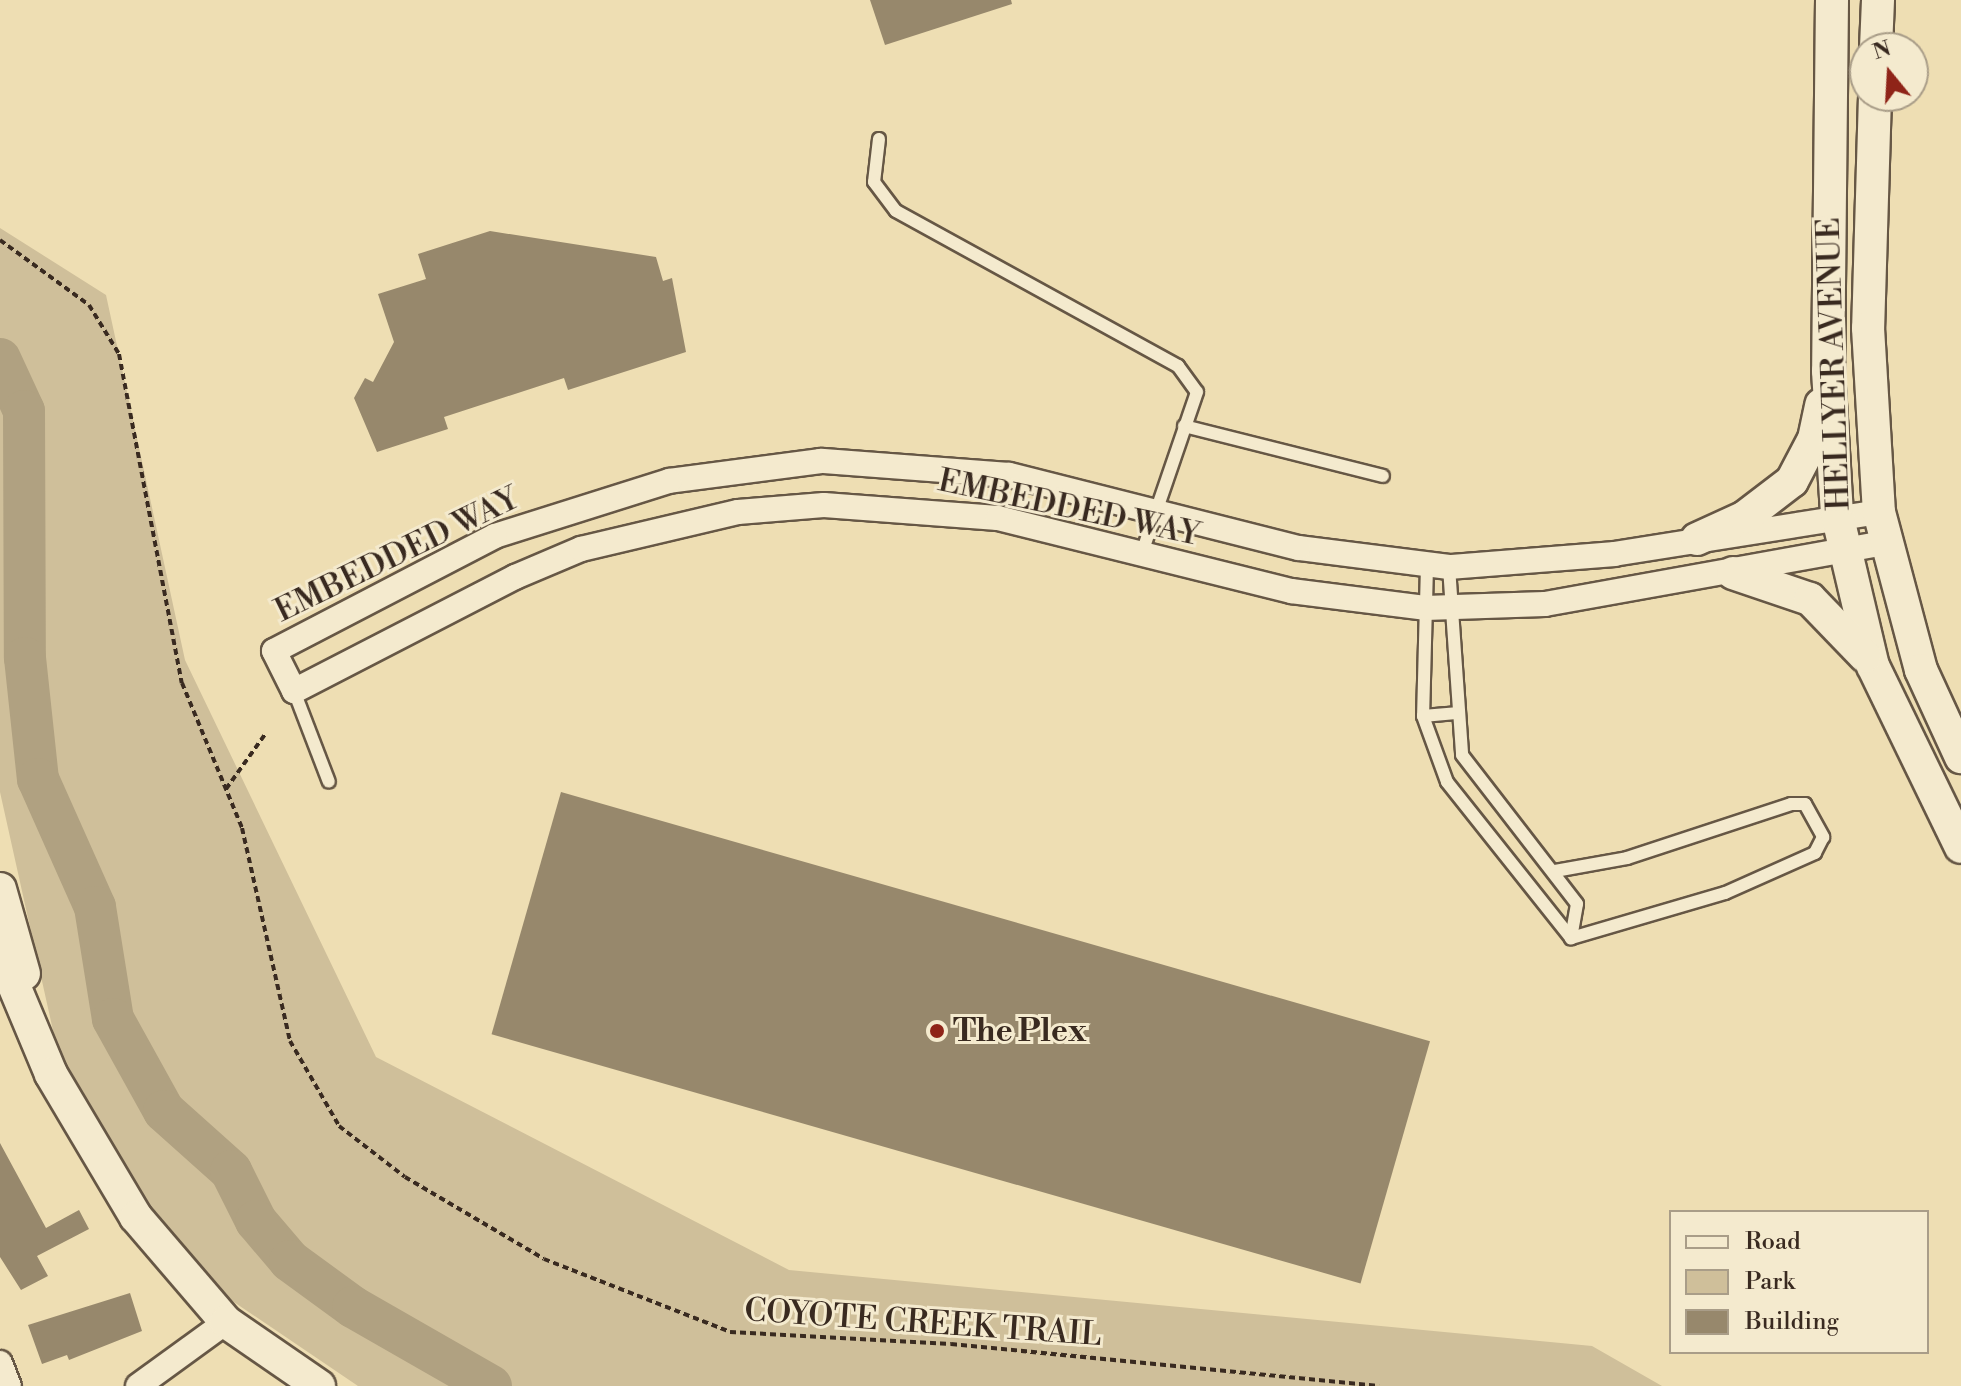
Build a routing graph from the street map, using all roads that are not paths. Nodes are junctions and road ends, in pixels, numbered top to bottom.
1 (1832, 0) edge
2 (1878, 0) edge
3 (1877, 32) edge
4 (1875, 112) edge
5 (879, 139) dead end
6 (1828, 371) junction
7 (1184, 426) junction
8 (1383, 476) dead end
9 (1153, 512) junction
10 (1879, 512) junction
11 (1837, 514) junction
12 (1697, 539) junction
13 (1884, 543) junction
14 (1844, 552) junction
15 (1142, 553) junction
16 (1438, 567) junction
17 (1733, 573) junction
18 (1425, 608) junction
19 (1450, 608) junction
20 (1873, 666) junction
21 (294, 691) junction
22 (1456, 713) junction
23 (1423, 716) junction
24 (1961, 757) edge
25 (329, 782) dead end
26 (1961, 847) edge
27 (1555, 871) junction
28 (0, 889) edge
29 (1571, 938) junction
30 (0, 952) edge
31 (51, 1074) junction
32 (226, 1322) junction
33 (0, 1363) edge
34 (9, 1386) edge
35 (138, 1386) edge
36 (319, 1386) edge

1 - 6 main road, HELLYER AVENUE
2 - 3 main road
4 - 10 main road, HELLYER AVENUE
5 - 7 lane
6 - 11 main road, HELLYER AVENUE
6 - 12 main road
7 - 8 lane
7 - 9 lane
9 - 15 lane
9 - 16 street, EMBEDDED WAY
9 - 21 street, EMBEDDED WAY
10 - 11 street, EMBEDDED WAY
10 - 13 main road, HELLYER AVENUE
11 - 12 street, EMBEDDED WAY
11 - 14 main road, HELLYER AVENUE
12 - 16 street, EMBEDDED WAY
13 - 14 street, EMBEDDED WAY
13 - 24 main road, HELLYER AVENUE
14 - 17 street, EMBEDDED WAY
14 - 20 main road, HELLYER AVENUE
15 - 18 street, EMBEDDED WAY
15 - 21 street, EMBEDDED WAY
16 - 18 lane
16 - 19 lane
17 - 19 street, EMBEDDED WAY
17 - 20 main road
18 - 19 street, EMBEDDED WAY
18 - 23 lane
19 - 22 lane
20 - 26 main road, HELLYER AVENUE
21 - 25 lane
22 - 23 lane
22 - 27 lane
23 - 29 lane
27 - 29 lane
27 - 29 lane
28 - 31 main road
30 - 31 main road
31 - 32 main road
32 - 35 street
32 - 36 main road
33 - 34 street

